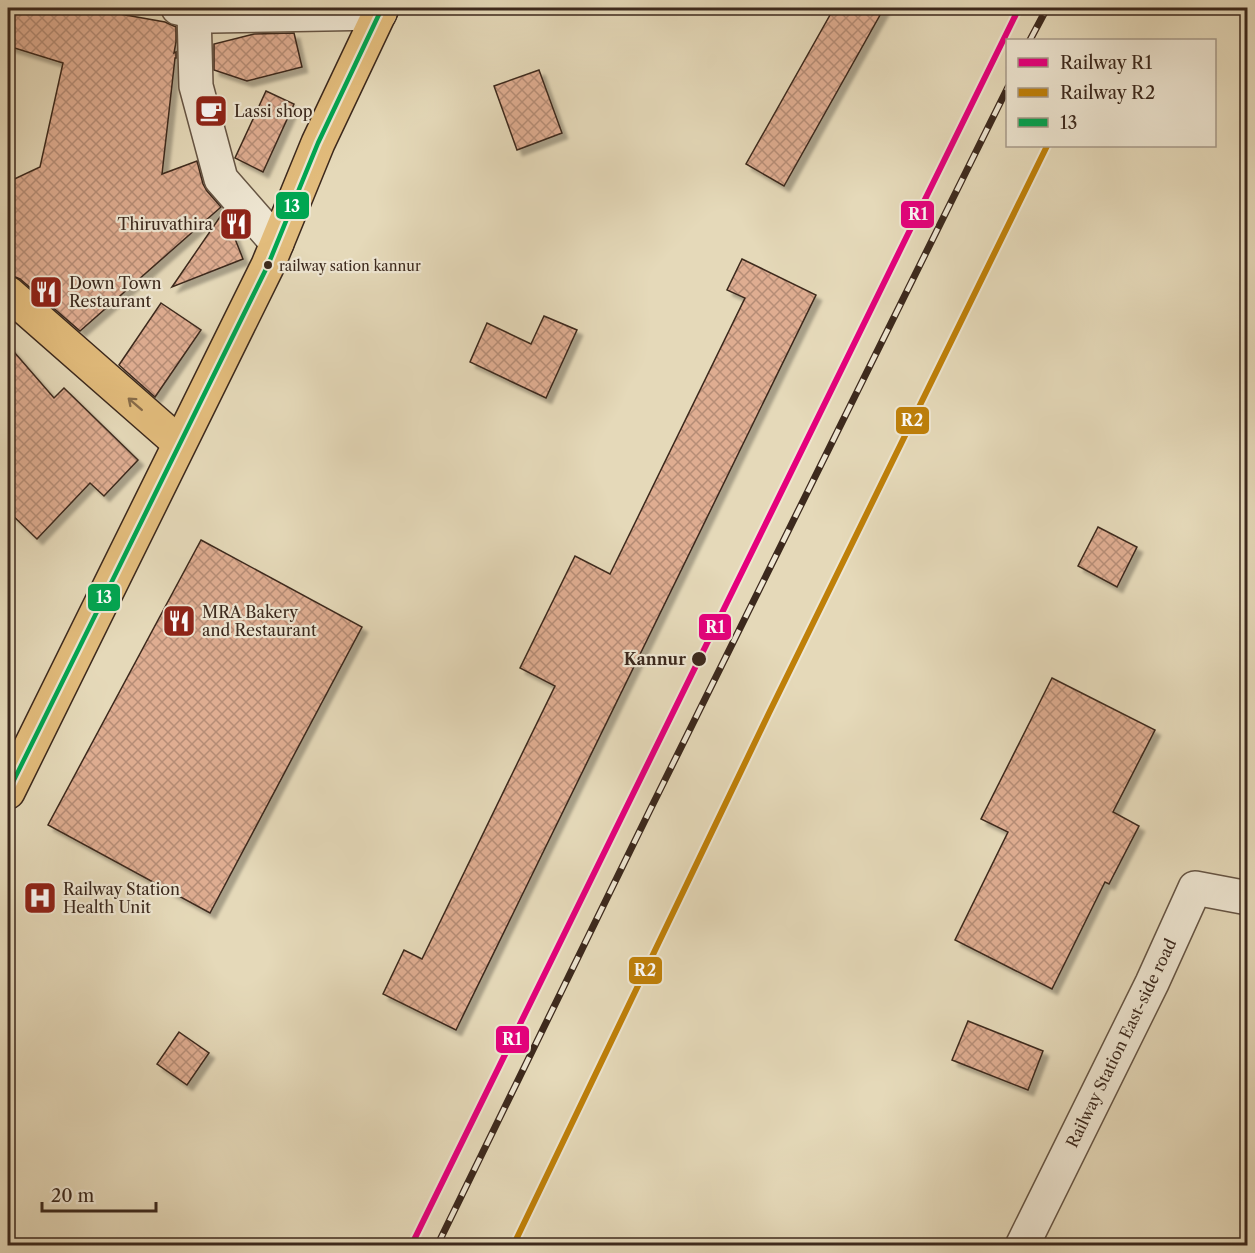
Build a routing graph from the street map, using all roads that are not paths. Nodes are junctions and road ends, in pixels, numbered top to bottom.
1 (186, 10) edge
2 (381, 10) edge
3 (277, 243) junction
4 (8, 293) edge
5 (179, 443) junction
6 (8, 792) edge
7 (1248, 898) edge
8 (1022, 1245) edge

1 - 2 street
1 - 3 street
2 - 3 main road
3 - 5 main road
5 -> 4 main road
5 - 6 main road
7 - 8 street, Railway Station East-side road

